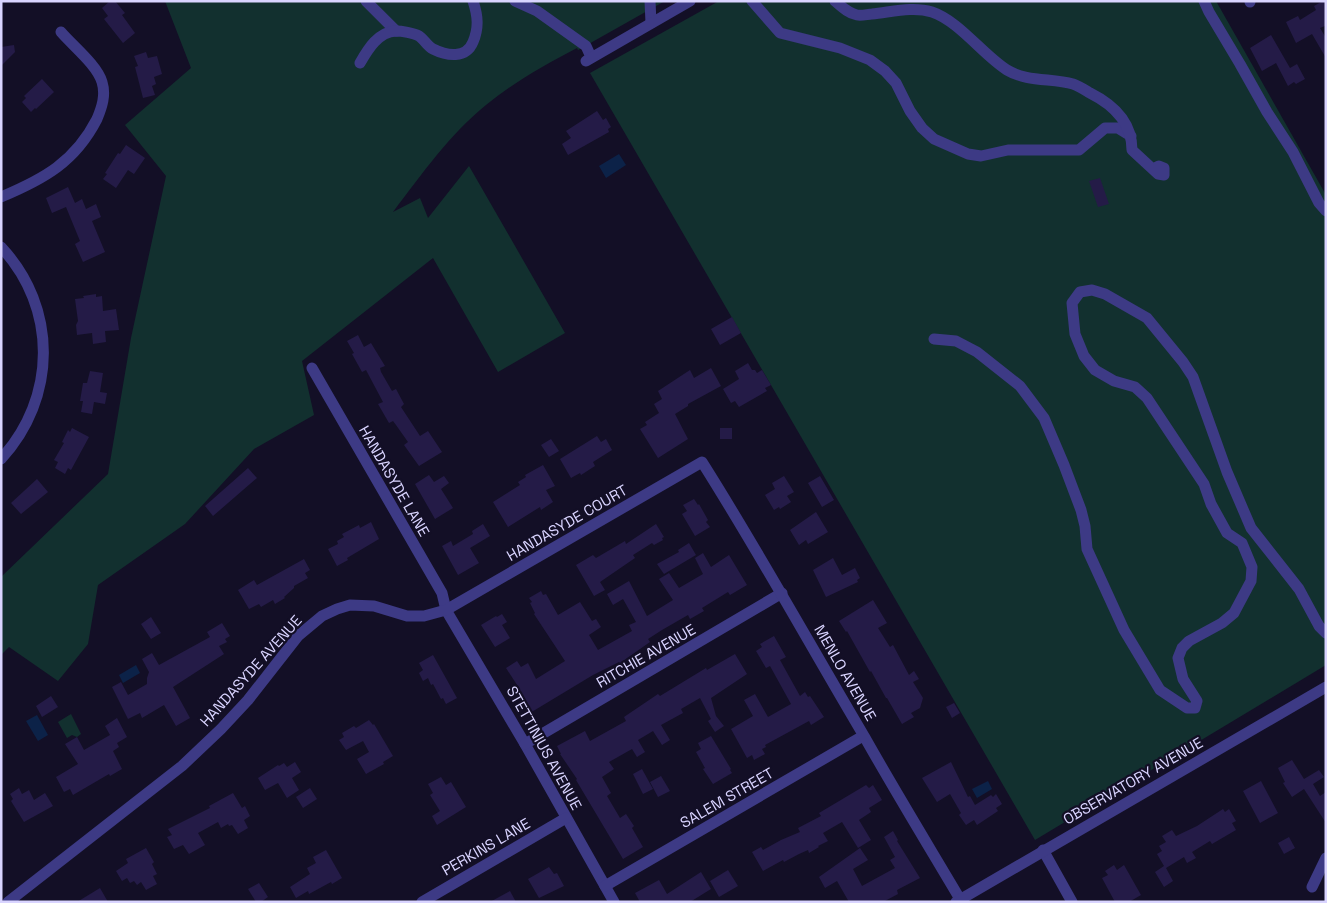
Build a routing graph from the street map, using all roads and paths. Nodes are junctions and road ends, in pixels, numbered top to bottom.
1 (366, 1) edge
2 (473, 1) edge
3 (515, 1) edge
4 (650, 1) edge
5 (690, 1) edge
6 (752, 1) edge
7 (835, 1) edge
8 (1204, 1) edge
9 (651, 23) junction
10 (396, 31) junction
11 (61, 32) dead end
12 (360, 63) dead end
13 (1130, 136) junction
14 (1153, 169) dead end
15 (1, 198) edge
16 (1326, 211) edge
17 (1, 247) edge
18 (934, 339) dead end
19 (312, 368) dead end
20 (1, 459) edge
21 (702, 462) joint
22 (782, 593) junction
23 (446, 610) junction
24 (1326, 633) edge
25 (1326, 687) edge
26 (863, 736) junction
27 (525, 744) junction
28 (566, 818) junction
29 (1043, 850) junction
30 (1326, 858) edge
31 (605, 886) junction
32 (1312, 887) dead end
33 (958, 901) edge
34 (8, 902) edge
35 (422, 902) edge
36 (614, 902) edge
37 (1072, 902) edge

1 - 10 street
2 - 10 street
3 - 9 street
4 - 9 street
5 - 9 street
6 - 13 street
7 - 13 street
8 - 16 street
10 - 12 street
11 - 15 street
13 - 14 street
17 - 20 street
18 - 24 street
19 - 23 street, HANDASYDE LANE
21 - 22 street, MENLO AVENUE
21 - 23 street, HANDASYDE COURT
22 - 26 street, MENLO AVENUE
22 - 27 street, RITCHIE AVENUE
23 - 27 street, STETTINIUS AVENUE
23 - 34 street, HANDASYDE AVENUE
25 - 29 street, OBSERVATORY AVENUE
26 - 31 street, SALEM STREET
26 - 33 street, MENLO AVENUE
27 - 28 street, STETTINIUS AVENUE
28 - 31 street, STETTINIUS AVENUE
28 - 35 street, PERKINS LANE
29 - 33 street, OBSERVATORY AVENUE
29 - 37 street
30 - 32 street
31 - 36 street, STETTINIUS AVENUE

